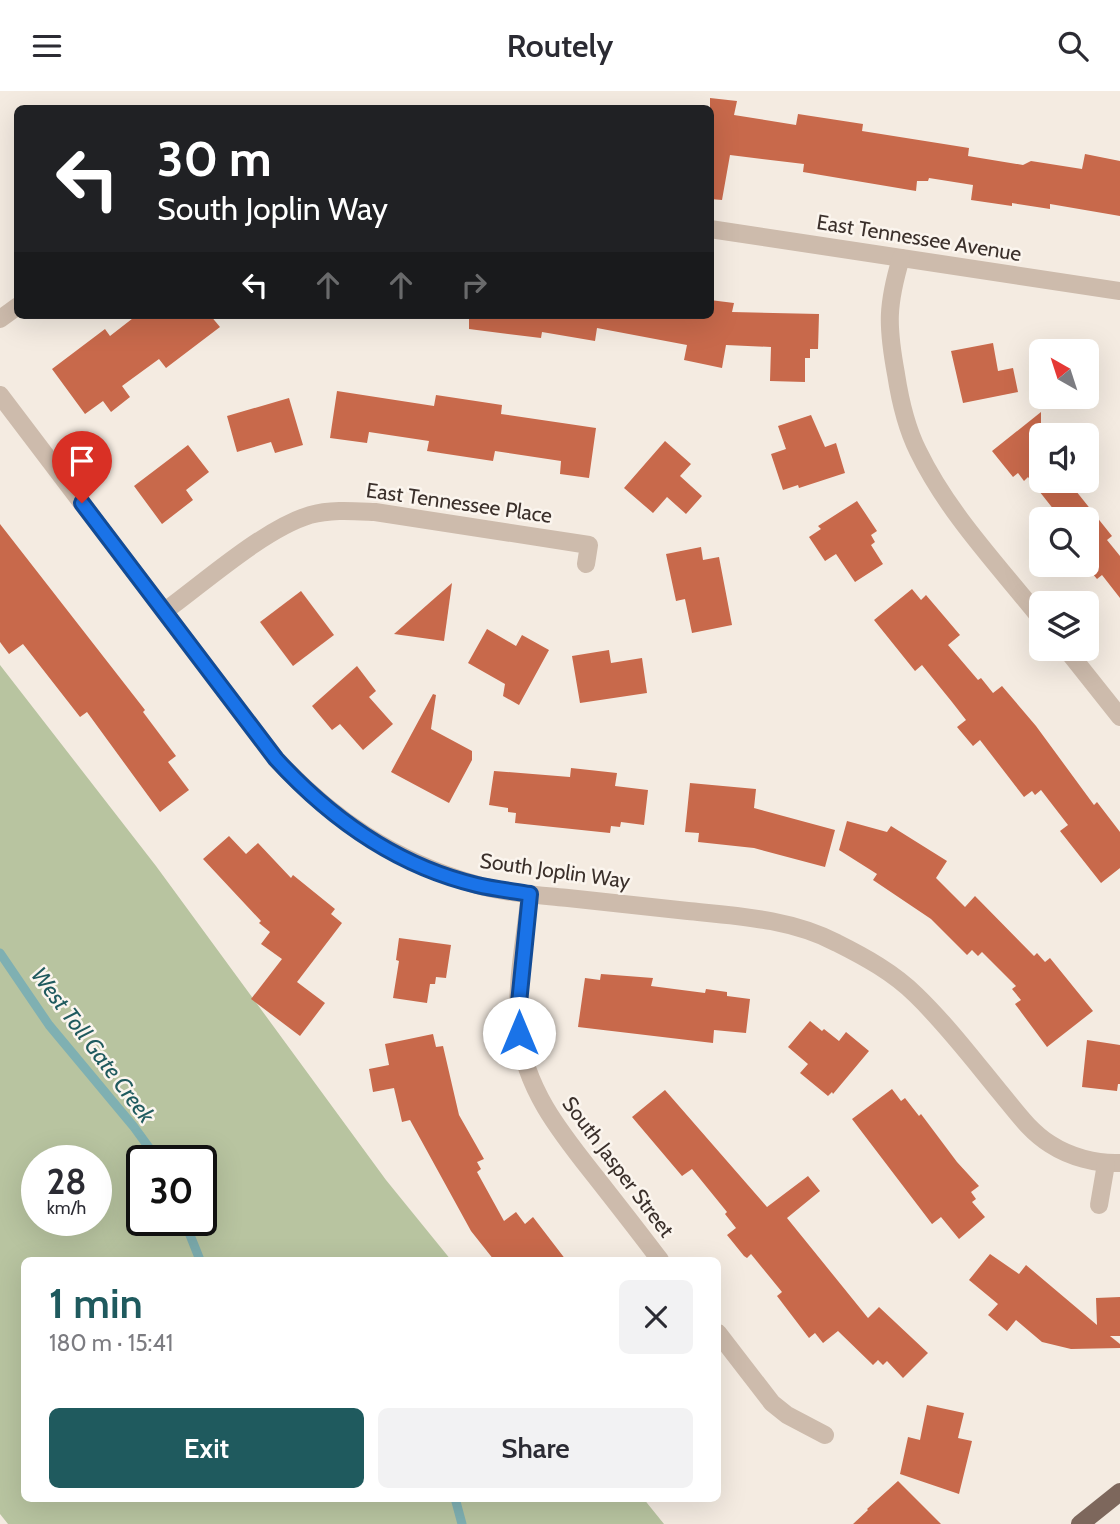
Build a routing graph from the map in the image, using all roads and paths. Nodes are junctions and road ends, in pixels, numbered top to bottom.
1 (714, 230) edge
2 (901, 258) junction
3 (1120, 291) edge
4 (0, 395) edge
5 (586, 564) dead end
6 (1029, 604) edge
7 (165, 611) junction
8 (1076, 661) edge
9 (1120, 717) edge
10 (530, 894) junction
11 (1113, 1164) edge
12 (1099, 1205) dead end
13 (658, 1257) edge
14 (721, 1337) edge
15 (825, 1435) dead end
16 (1120, 1492) edge
17 (1080, 1524) edge

1 - 2 street, East Tennessee Avenue
2 - 3 street, East Tennessee Avenue
2 - 6 street
4 - 7 street, South Joplin Way
5 - 7 street, East Tennessee Place
7 - 10 street, South Joplin Way
8 - 9 street
10 - 11 street, South Joplin Way
10 - 13 street, South Jasper Street
11 - 12 street, South Joplin Way
14 - 15 street
16 - 17 main road

